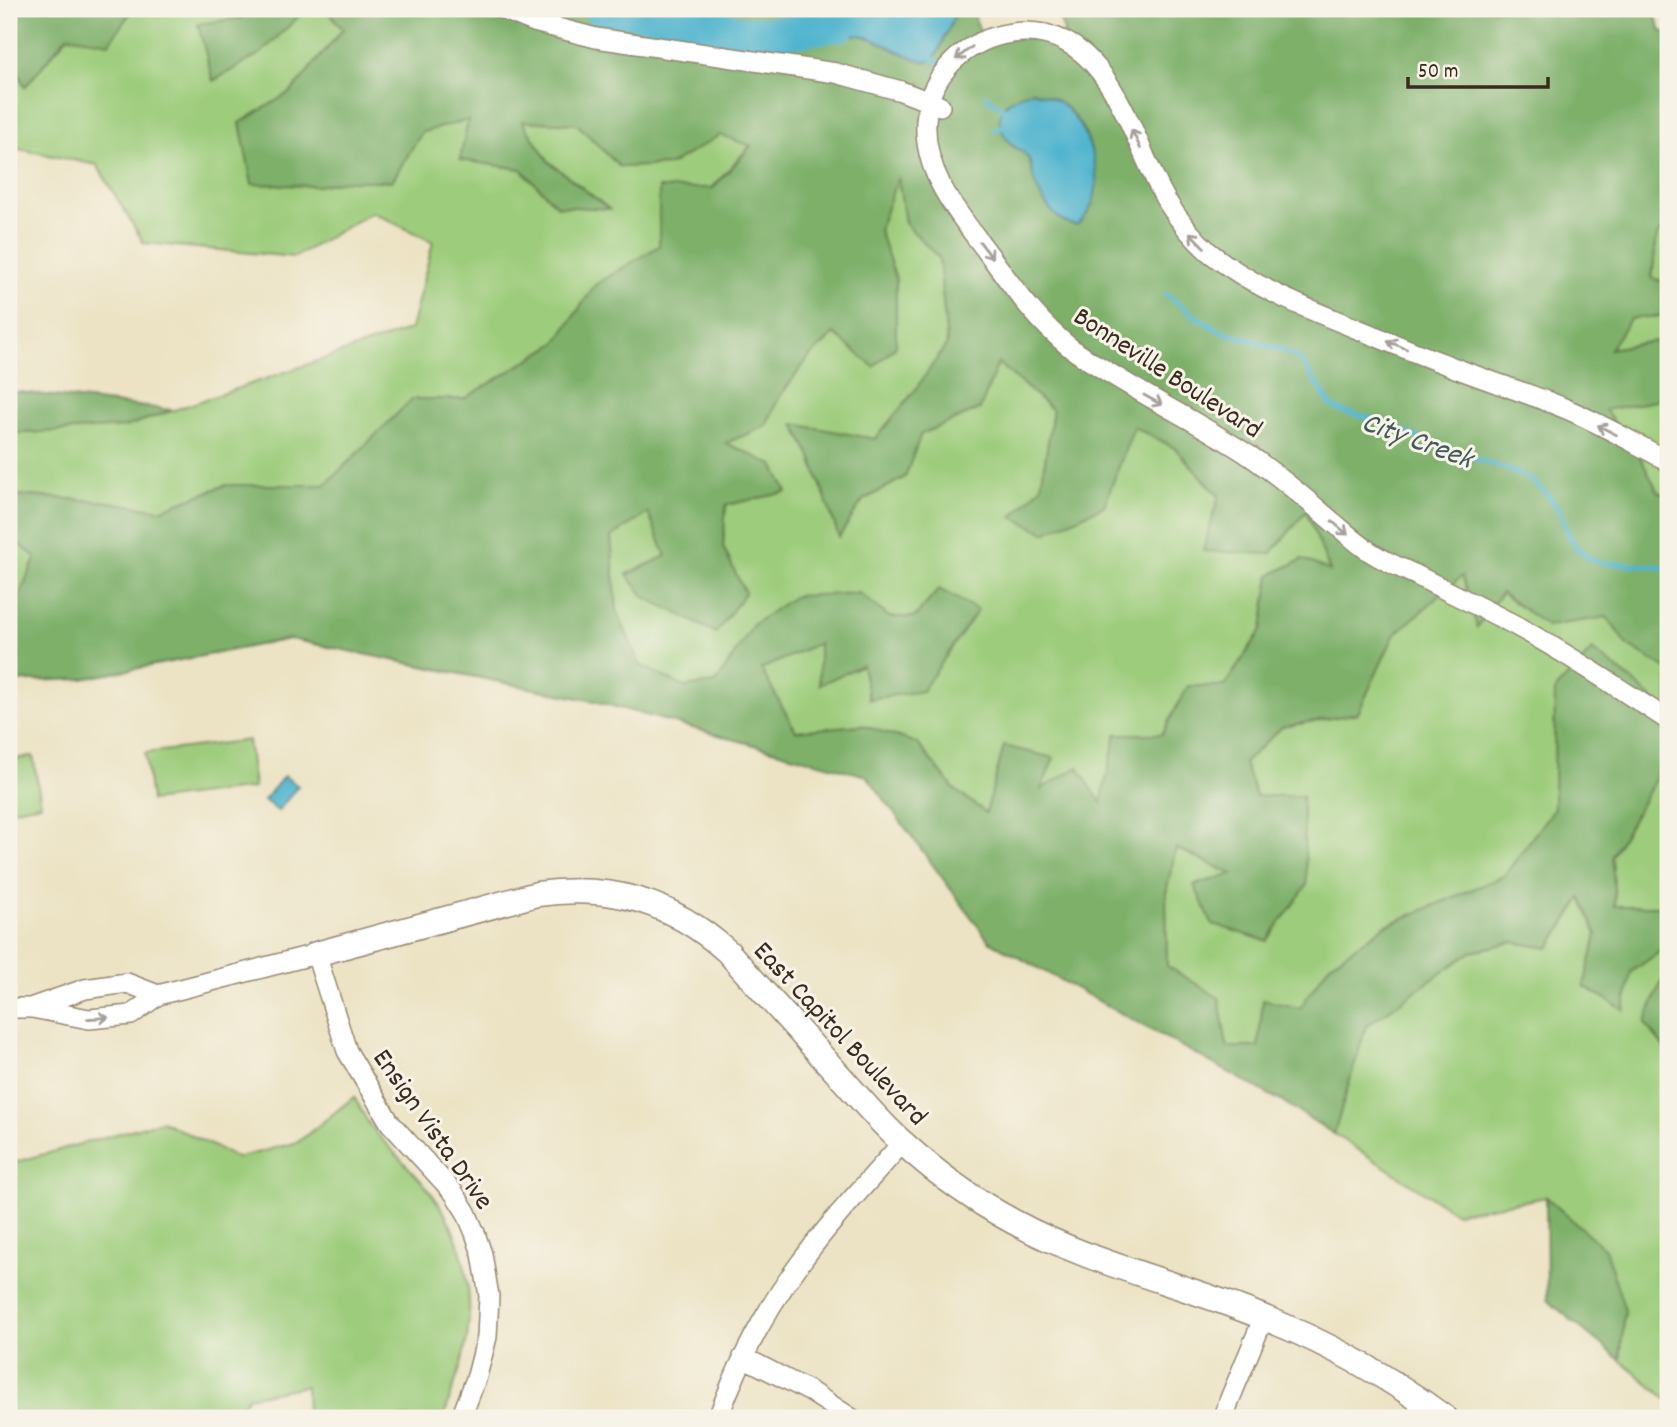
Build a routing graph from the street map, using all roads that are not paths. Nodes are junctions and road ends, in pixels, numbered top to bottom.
1 (502, 9) edge
2 (934, 104) junction
3 (1668, 461) edge
4 (1668, 720) edge
5 (316, 954) junction
6 (158, 995) junction
7 (9, 1008) edge
8 (32, 1008) junction
9 (902, 1143) junction
10 (1264, 1317) junction
11 (743, 1357) junction
12 (461, 1418) edge
13 (718, 1418) edge
14 (851, 1418) edge
15 (1224, 1418) edge
16 (1445, 1418) edge

1 - 2 street
3 -> 2 street, Bonneville Boulevard
2 -> 4 street, Bonneville Boulevard
5 - 6 street, East Capitol Boulevard
5 - 9 street, East Capitol Boulevard
5 - 12 street, Ensign Vista Drive
6 - 8 street
8 -> 6 street
7 - 8 street
9 - 10 street, East Capitol Boulevard
9 - 11 street
10 - 15 street
10 - 16 street, East Capitol Boulevard
11 - 13 street
11 - 14 street

